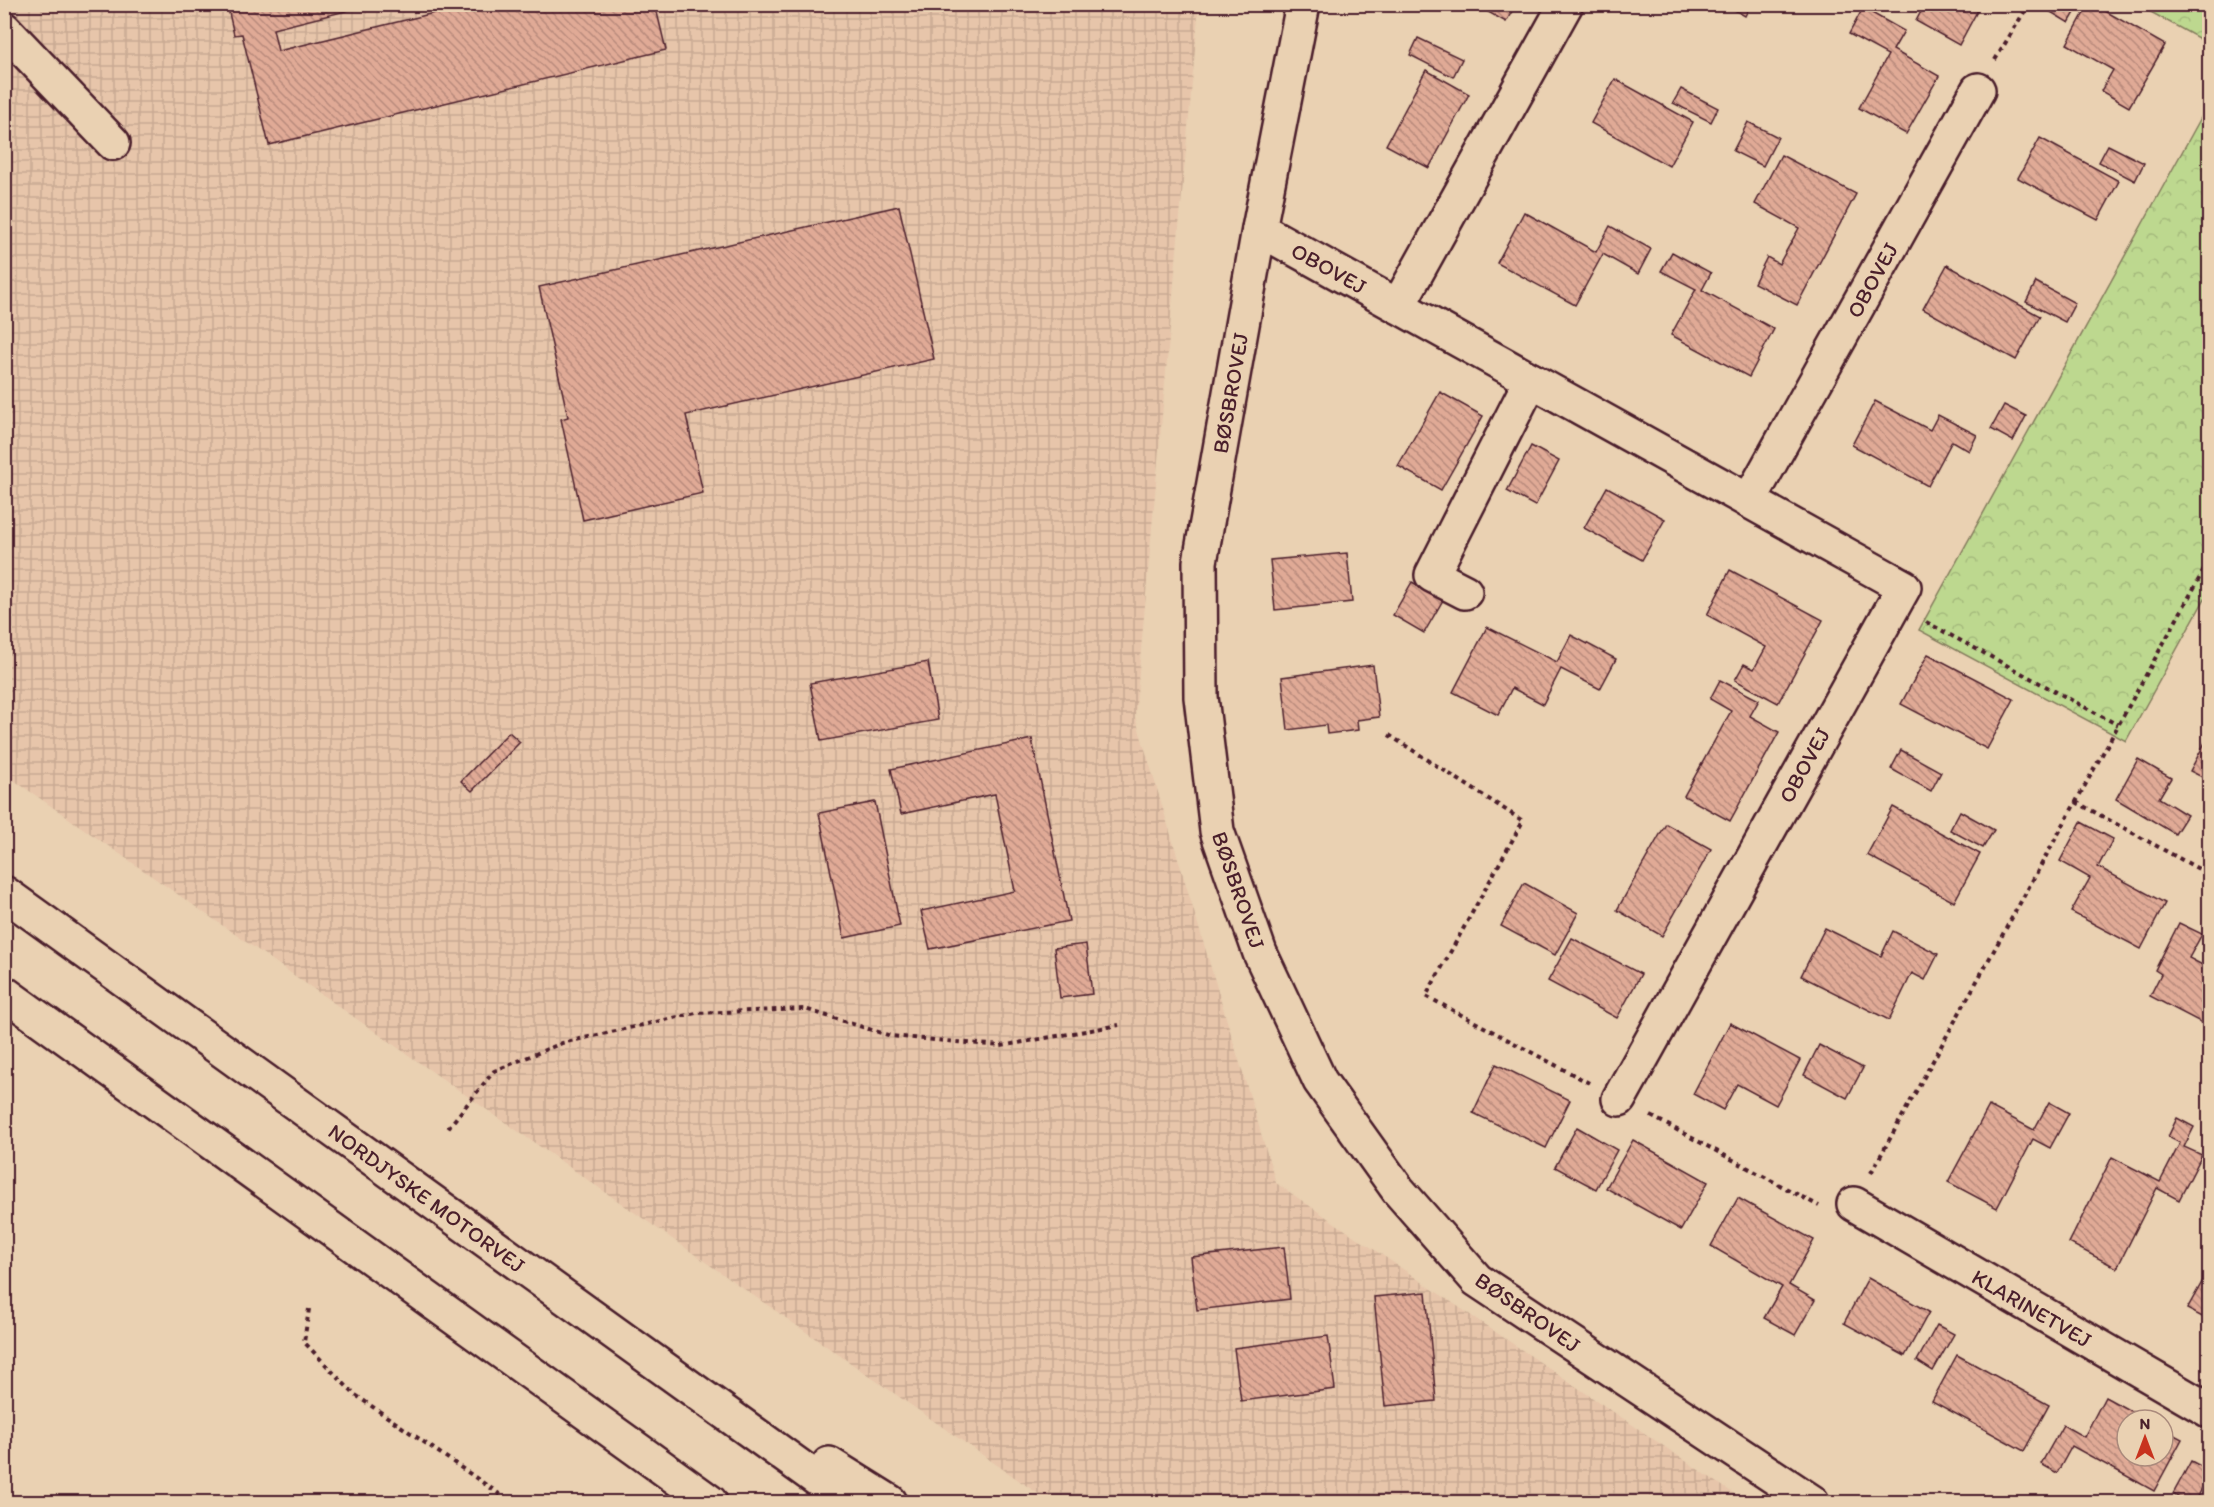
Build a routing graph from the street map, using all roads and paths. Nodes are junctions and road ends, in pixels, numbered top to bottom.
1 (1304, 4) edge
2 (1566, 4) edge
3 (2029, 4) edge
4 (4, 29) edge
5 (1978, 90) joint
6 (113, 143) dead end
7 (1259, 229) junction
8 (1398, 306) junction
9 (1531, 380) junction
10 (1749, 501) junction
11 (2210, 559) edge
12 (1465, 592) dead end
13 (1894, 604) junction
14 (2118, 725) junction
15 (1389, 735) dead end
16 (2076, 802) junction
17 (2210, 877) edge
18 (4, 893) edge
19 (4, 993) edge
20 (1119, 1025) dead end
21 (1619, 1099) junction
22 (448, 1128) dead end
23 (1854, 1204) junction
24 (522, 1267) junction
25 (309, 1309) dead end
26 (2210, 1411) edge
27 (512, 1503) edge
28 (710, 1503) edge
29 (849, 1503) edge
30 (890, 1503) edge
31 (1812, 1503) edge

1 - 7 main road, BØSBROVEJ
2 - 8 main road
3 - 5 path
4 - 6 main road
5 - 10 main road, OBOVEJ
7 - 8 main road, OBOVEJ
7 - 31 main road, BØSBROVEJ
8 - 9 main road, OBOVEJ
9 - 10 main road, OBOVEJ
9 - 12 main road
10 - 13 main road, OBOVEJ
11 - 14 path
13 - 14 path
13 - 21 main road, OBOVEJ
14 - 16 path
15 - 21 path
16 - 17 path
16 - 23 path
18 - 24 main road, NORDJYSKE MOTORVEJ
19 - 28 main road
20 - 22 path
21 - 23 path
23 - 26 main road, KLARINETVEJ
24 - 29 main road, NORDJYSKE MOTORVEJ
24 - 30 main road
25 - 27 path

